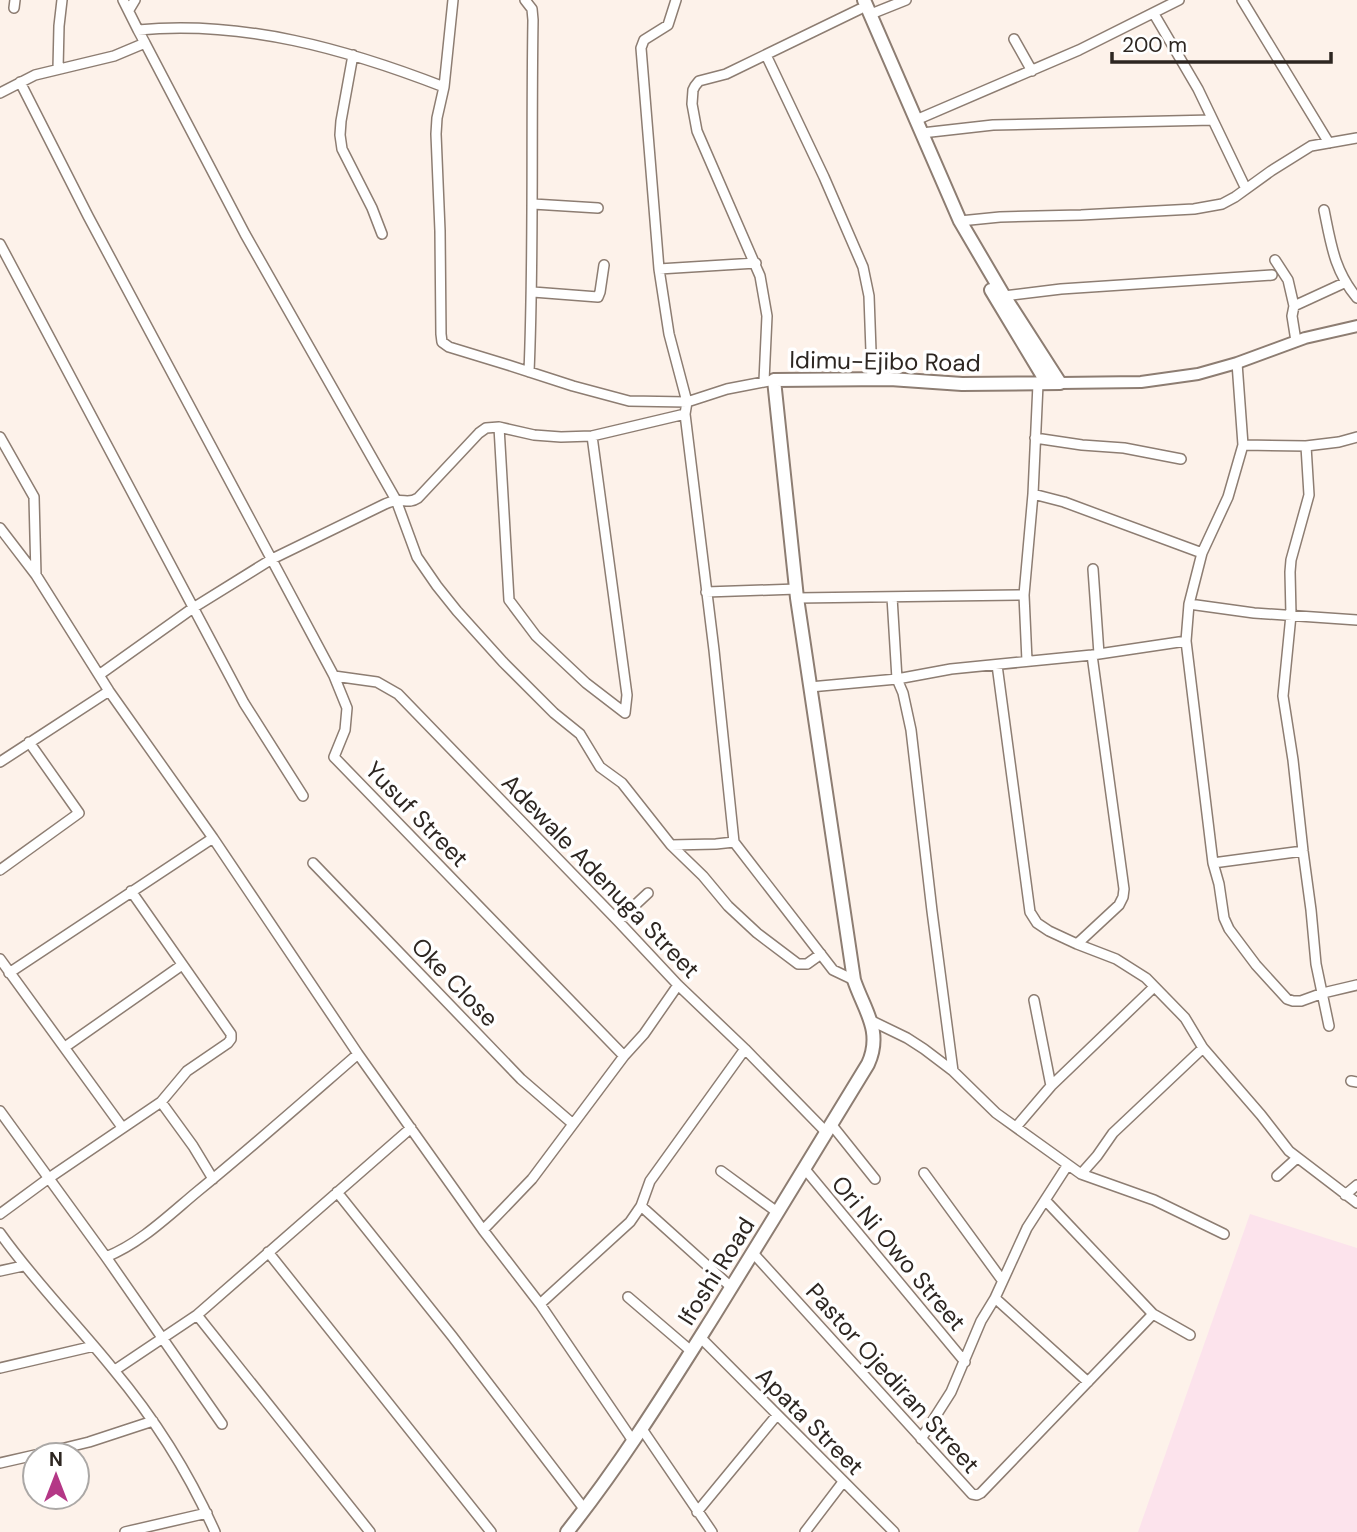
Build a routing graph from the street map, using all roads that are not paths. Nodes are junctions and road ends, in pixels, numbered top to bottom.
1 (62, 0) edge
2 (123, 0) edge
3 (135, 0) edge
4 (453, 0) edge
5 (525, 0) edge
6 (906, 0) edge
7 (1179, 0) edge
8 (1242, 0) edge
9 (674, 1) edge
10 (863, 6) edge
11 (129, 10) junction
12 (1154, 14) junction
13 (138, 30) junction
14 (1014, 39) dead end
15 (145, 43) junction
16 (353, 55) junction
17 (766, 55) junction
18 (58, 69) junction
19 (1032, 71) junction
20 (20, 82) junction
21 (444, 87) junction
22 (0, 93) edge
23 (916, 120) junction
24 (1213, 120) junction
25 (922, 133) junction
26 (1357, 138) edge
27 (1329, 143) junction
28 (927, 156) junction
29 (1246, 189) junction
30 (533, 204) junction
31 (598, 208) dead end
32 (1324, 210) dead end
33 (960, 221) junction
34 (382, 234) dead end
35 (966, 239) junction
36 (0, 244) edge
37 (1275, 260) dead end
38 (755, 263) junction
39 (604, 265) dead end
40 (659, 269) junction
41 (1272, 275) dead end
42 (1345, 283) junction
43 (533, 292) junction
44 (1004, 296) junction
45 (1357, 298) edge
46 (1294, 306) junction
47 (1357, 326) edge
48 (1296, 341) junction
49 (1237, 363) junction
50 (529, 372) junction
51 (872, 379) junction
52 (769, 381) junction
53 (1048, 383) junction
54 (687, 402) junction
55 (685, 414) junction
56 (499, 427) junction
57 (592, 436) junction
58 (0, 437) edge
59 (1357, 437) edge
60 (1035, 438) junction
61 (1243, 445) junction
62 (1306, 446) junction
63 (1181, 459) dead end
64 (1033, 494) junction
65 (396, 500) junction
66 (0, 528) edge
67 (9, 540) junction
68 (0, 547) edge
69 (1202, 553) junction
70 (272, 559) junction
71 (1093, 569) dead end
72 (36, 575) junction
73 (706, 592) junction
74 (797, 594) junction
75 (1024, 595) junction
76 (892, 597) junction
77 (1189, 604) junction
78 (193, 608) junction
79 (1291, 615) junction
80 (1357, 620) edge
81 (1186, 641) junction
82 (1095, 654) junction
83 (1027, 661) junction
84 (997, 664) junction
85 (99, 675) junction
86 (334, 676) junction
87 (897, 678) junction
88 (810, 687) junction
89 (109, 691) junction
90 (29, 742) junction
91 (0, 762) edge
92 (303, 796) dead end
93 (213, 838) junction
94 (734, 842) junction
95 (671, 845) junction
96 (1303, 850) junction
97 (313, 863) dead end
98 (1213, 863) junction
99 (0, 870) edge
100 (131, 891) junction
101 (648, 893) dead end
102 (618, 921) junction
103 (1077, 944) junction
104 (821, 954) junction
105 (0, 959) edge
106 (182, 965) junction
107 (9, 973) junction
108 (854, 980) junction
109 (678, 985) junction
110 (1357, 985) edge
111 (1154, 988) junction
112 (1323, 993) junction
113 (1034, 1000) dead end
114 (872, 1021) junction
115 (1329, 1026) dead end
116 (65, 1047) junction
117 (1203, 1048) junction
118 (745, 1049) junction
119 (358, 1054) junction
120 (624, 1056) junction
121 (953, 1071) junction
122 (1051, 1086) junction
123 (161, 1101) junction
124 (0, 1111) edge
125 (573, 1124) junction
126 (122, 1127) junction
127 (1016, 1127) junction
128 (411, 1128) junction
129 (829, 1128) junction
130 (1297, 1158) junction
131 (1067, 1166) junction
132 (804, 1168) junction
133 (721, 1171) dead end
134 (924, 1173) dead end
135 (1081, 1174) junction
136 (1277, 1176) dead end
137 (49, 1178) junction
138 (213, 1179) junction
139 (875, 1179) dead end
140 (1357, 1185) edge
141 (337, 1192) junction
142 (1345, 1195) junction
143 (1045, 1200) junction
144 (1357, 1203) edge
145 (640, 1206) junction
146 (778, 1212) junction
147 (0, 1214) edge
148 (483, 1230) junction
149 (0, 1233) edge
150 (1224, 1234) dead end
151 (268, 1252) junction
152 (752, 1253) junction
153 (106, 1257) junction
154 (23, 1266) junction
155 (0, 1271) edge
156 (1002, 1280) junction
157 (731, 1287) junction
158 (628, 1297) dead end
159 (995, 1298) junction
160 (540, 1304) junction
161 (1153, 1314) junction
162 (197, 1315) junction
163 (1190, 1335) dead end
164 (700, 1337) junction
165 (163, 1338) junction
166 (94, 1346) junction
167 (691, 1351) junction
168 (965, 1362) junction
169 (0, 1368) edge
170 (115, 1370) junction
171 (1088, 1382) junction
172 (776, 1415) junction
173 (153, 1421) junction
174 (222, 1424) dead end
175 (642, 1429) junction
176 (921, 1439) junction
177 (90, 1441) edge
178 (633, 1441) junction
179 (21, 1458) edge
180 (0, 1463) edge
181 (843, 1482) junction
182 (585, 1510) junction
183 (697, 1512) junction
184 (207, 1513) junction
185 (125, 1532) edge
186 (215, 1532) edge
187 (370, 1532) edge
188 (491, 1532) edge
189 (567, 1532) edge
190 (712, 1532) edge
191 (805, 1532) edge
192 (894, 1532) edge

1 - 18 street
2 - 11 street
3 - 11 street
4 - 21 street
5 - 30 street
6 - 10 street
7 - 12 street
8 - 27 street
9 - 40 street
10 - 17 street
10 - 23 main road
10 - 28 main road
11 - 13 street
12 - 19 street
12 - 24 street
13 - 15 street
13 - 16 street
14 - 19 street
15 - 18 street
15 - 65 street
16 - 21 street
16 - 34 street
17 - 38 street
17 - 51 street
18 - 20 street
19 - 23 street
20 - 22 street
20 - 70 street, Yusuf Street
21 - 50 street
23 - 25 main road
24 - 25 street
24 - 29 street
25 - 28 main road
26 - 27 street
27 - 29 street
28 - 33 main road
28 - 35 main road
29 - 33 street
30 - 31 street
30 - 43 street
32 - 42 street
33 - 35 main road
35 - 44 main road
35 - 53 main road
36 - 78 street
37 - 46 street
38 - 40 street
38 - 52 street
39 - 43 street
40 - 54 street
41 - 44 street
42 - 45 street
42 - 46 street
43 - 50 street
44 - 53 main road
46 - 48 street
47 - 48 street
48 - 49 street
49 - 53 street
49 - 61 street
50 - 54 street
51 - 52 main road, Idimu-Ejibo Road
51 - 53 main road, Idimu-Ejibo Road
52 - 54 street
52 - 74 main road, Idimu-Ejibo Road
53 - 60 street
54 - 55 street
55 - 57 street
55 - 73 street
56 - 57 street
56 - 57 street
56 - 65 street
58 - 72 street
59 - 62 street
60 - 63 street
60 - 64 street
61 - 62 street
61 - 69 street
62 - 79 street
64 - 69 street
64 - 75 street
65 - 70 street
65 - 95 street
66 - 67 street
67 - 68 street
67 - 72 street
69 - 77 street
70 - 78 street
70 - 86 street, Yusuf Street
71 - 82 street
72 - 85 street
73 - 74 street
73 - 94 street
74 - 76 street
74 - 88 main road, Idimu-Ejibo Road
75 - 76 street
75 - 83 street
76 - 87 street
77 - 79 street
77 - 81 street
78 - 85 street
78 - 92 street
79 - 80 street
79 - 96 street
81 - 82 street
81 - 98 street
82 - 83 street
82 - 103 street
83 - 84 street
84 - 87 street
84 - 103 street
85 - 89 street
86 - 102 street, Adewale Adenuga Street
86 - 120 street, Yusuf Street
87 - 88 street
87 - 121 street
88 - 108 main road, Idimu-Ejibo Road
89 - 90 street
89 - 93 street
90 - 91 street
90 - 99 street
93 - 100 street
93 - 119 street
94 - 95 street
94 - 104 street
95 - 104 street
96 - 98 street
96 - 112 street
97 - 125 street, Oke Close
98 - 112 street
100 - 106 street
100 - 107 street
101 - 102 street
102 - 109 street, Adewale Adenuga Street
103 - 111 street
104 - 108 street
105 - 107 street
106 - 116 street
106 - 123 street
107 - 116 street
108 - 114 main road, Idimu-Ejibo Road
109 - 118 street, Adewale Adenuga Street
109 - 120 street
110 - 112 street
111 - 117 street
111 - 122 street
112 - 115 street
113 - 122 street
114 - 121 street
114 - 129 main road, Ifoshi Road
116 - 126 street
117 - 130 street
117 - 135 street
118 - 129 street, Adewale Adenuga Street
118 - 145 street
119 - 128 street
119 - 138 street
120 - 125 street
121 - 127 street
122 - 127 street
123 - 126 street
123 - 138 street
124 - 137 street
125 - 148 street
126 - 137 street
127 - 131 street
128 - 141 street
128 - 148 street
129 - 132 main road, Ifoshi Road
129 - 139 street, Adewale Adenuga Street
130 - 136 street
130 - 142 street
131 - 135 street
131 - 143 street
132 - 146 main road, Ifoshi Road
132 - 168 street, Ori Ni Owo Street
133 - 146 street
134 - 156 street
135 - 150 street
137 - 147 street
137 - 153 street
138 - 153 street
140 - 142 street
141 - 151 street
141 - 182 street
142 - 144 street
143 - 156 street
143 - 161 street
145 - 157 street
145 - 160 street
146 - 152 main road, Ifoshi Road
148 - 160 street
149 - 154 street
151 - 162 street
151 - 188 street
152 - 157 main road, Ifoshi Road
152 - 176 street, Pastor Ojediran Street
153 - 165 street
154 - 155 street
154 - 166 street
156 - 159 street
157 - 164 main road, Ifoshi Road
158 - 167 street
159 - 168 street
159 - 171 street
160 - 178 street
161 - 163 street
161 - 171 street, Pastor Ojediran Street
162 - 165 street
162 - 187 street
164 - 167 main road, Ifoshi Road
164 - 172 street, Apata Street
165 - 170 street
165 - 174 street
166 - 169 street
166 - 170 street
167 - 175 main road, Ifoshi Road
168 - 176 street
170 - 173 street
171 - 176 street, Pastor Ojediran Street
172 - 181 street, Apata Street
172 - 183 street
173 - 177 street
173 - 184 street
175 - 178 main road, Ifoshi Road
175 - 183 street
178 - 182 main road, Ifoshi Road
179 - 180 street
181 - 191 street
181 - 192 street, Apata Street
182 - 189 main road, Ifoshi Road
183 - 190 street
184 - 185 street
184 - 186 street

